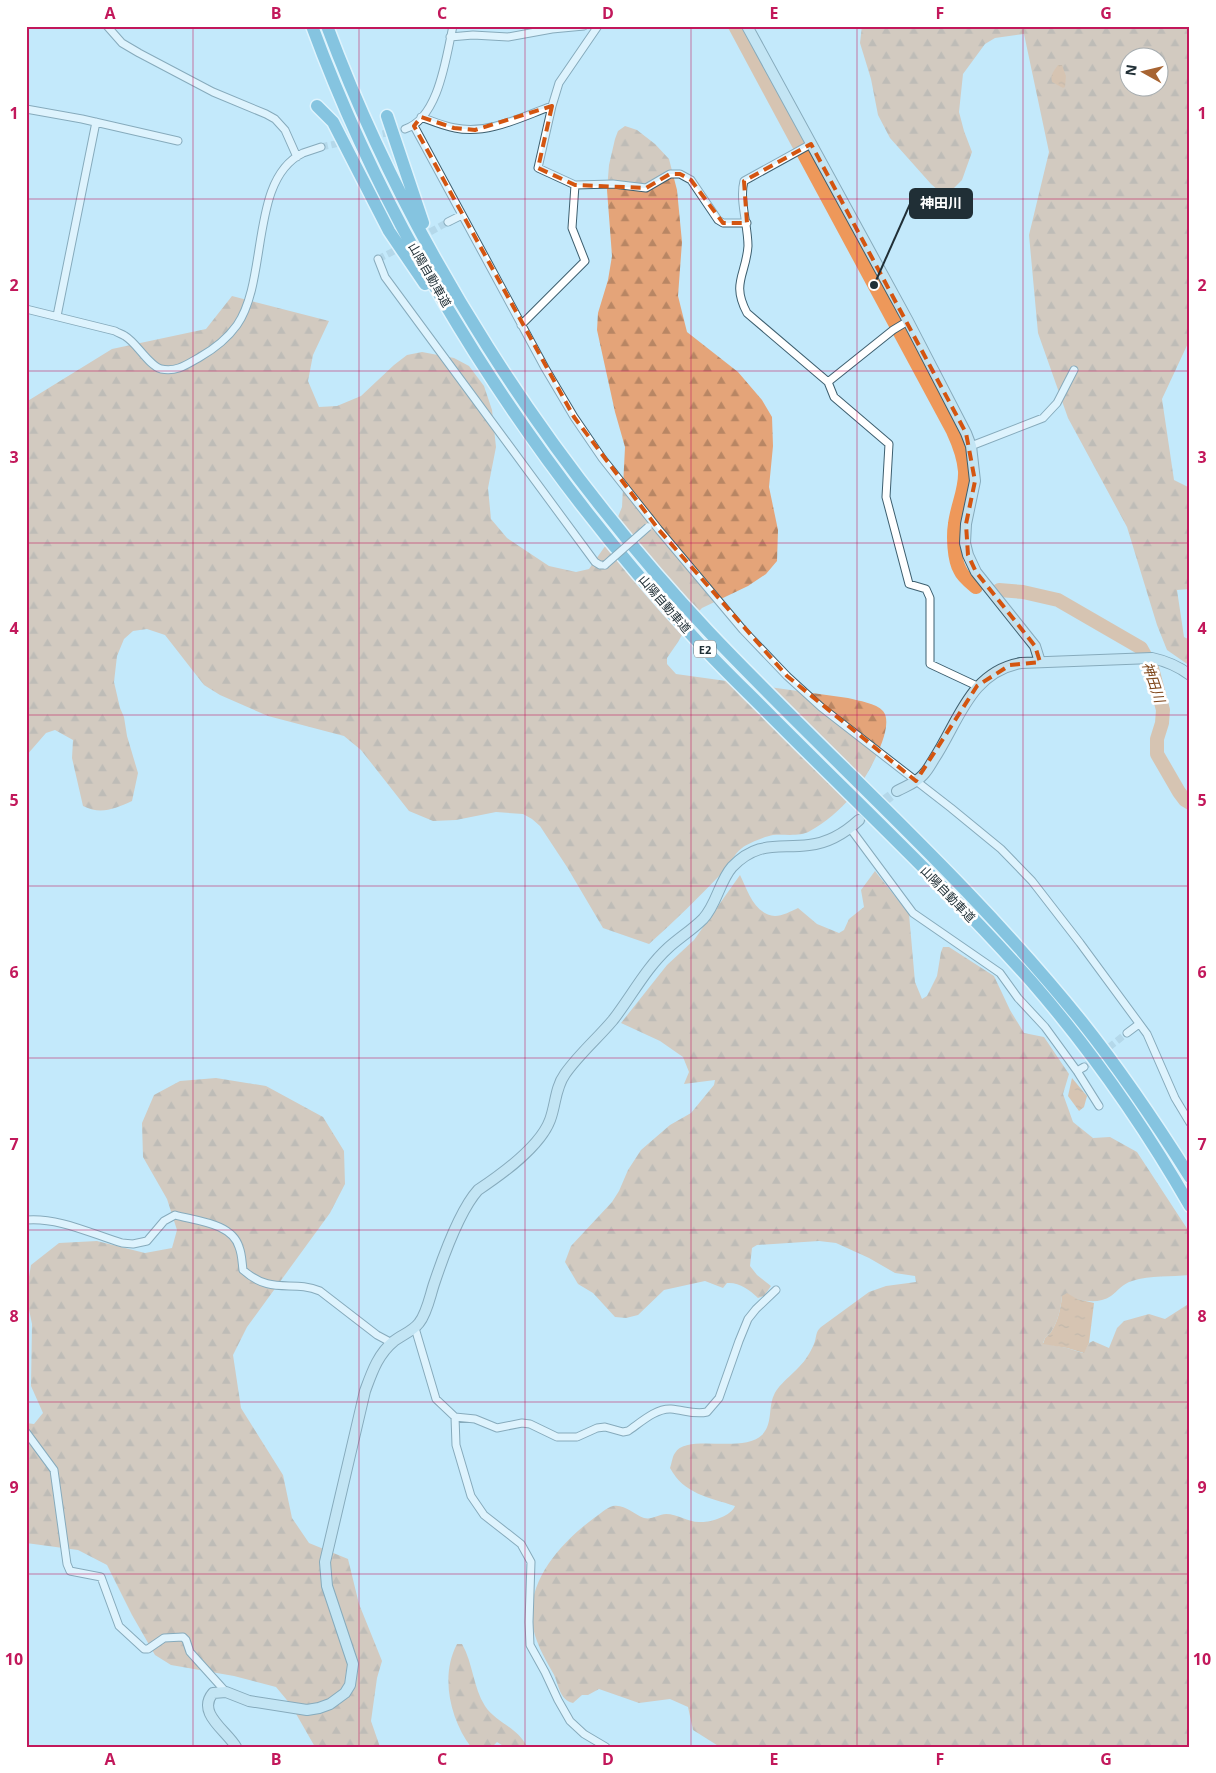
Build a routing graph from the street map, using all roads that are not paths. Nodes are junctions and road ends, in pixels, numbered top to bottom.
1 (107, 26) edge
2 (312, 26) edge
3 (327, 26) edge
4 (453, 26) edge
5 (584, 26) edge
6 (598, 26) edge
7 (747, 26) edge
8 (450, 37) junction
9 (317, 106) dead end
10 (552, 106) junction
11 (26, 109) edge
12 (387, 116) dead end
13 (421, 117) junction
14 (96, 122) junction
15 (414, 126) junction
16 (405, 129) tunnel mouth
17 (178, 141) dead end
18 (808, 145) junction
19 (321, 147) tunnel mouth
20 (297, 157) junction
21 (575, 185) junction
22 (462, 215) junction
23 (448, 222) tunnel mouth
24 (747, 223) junction
25 (378, 259) dead end
26 (26, 309) edge
27 (469, 315) junction
28 (56, 316) junction
29 (904, 323) junction
30 (521, 325) junction
31 (1074, 370) dead end
32 (828, 382) junction
33 (502, 395) junction
34 (971, 446) junction
35 (651, 525) junction
36 (1040, 662) junction
37 (1190, 675) edge
38 (978, 686) junction
39 (916, 782) junction
40 (897, 791) tunnel mouth
41 (859, 820) tunnel mouth
42 (850, 828) junction
43 (1139, 1024) junction
44 (1127, 1033) tunnel mouth
45 (1084, 1067) tunnel mouth
46 (1077, 1072) junction
47 (1099, 1106) dead end
48 (1190, 1123) edge
49 (1190, 1177) edge
50 (1190, 1206) edge
51 (26, 1220) edge
52 (776, 1290) dead end
53 (414, 1328) junction
54 (392, 1343) junction
55 (455, 1417) junction
56 (26, 1432) edge
57 (226, 1692) junction
58 (236, 1747) edge
59 (606, 1747) edge

1 - 20 street
2 - 33 highway, 山陽自動車道 / E2
3 - 27 highway, 山陽自動車道 / E2
4 - 8 street
5 - 8 street
6 - 10 street
7 - 18 street
8 - 13 street
9 - 33 highway
10 - 13 street
10 - 21 street
11 - 14 street
12 - 27 highway
13 - 15 street
14 - 17 street
14 - 28 street
15 - 16 street
15 - 22 street
18 - 24 street
18 - 29 street
19 - 20 street
20 - 28 street
21 - 24 street
21 - 30 street
22 - 23 street
22 - 30 street
24 - 32 street
25 - 35 street, bridge
26 - 28 street
27 - 49 highway, 山陽自動車道 / E2
29 - 32 street
29 - 34 street
30 - 35 street
31 - 34 street
32 - 38 street
33 - 50 highway, 山陽自動車道 / E2
34 - 36 street
35 - 39 street
36 - 37 street
36 - 38 street
38 - 39 street
39 - 40 street
39 - 43 street
41 - 42 street
42 - 46 street
42 - 53 street
43 - 44 street
43 - 48 street
45 - 46 street
46 - 47 street
51 - 54 street
52 - 55 street
53 - 54 street
53 - 55 street
54 - 57 street
55 - 59 street
56 - 57 street
57 - 58 street

